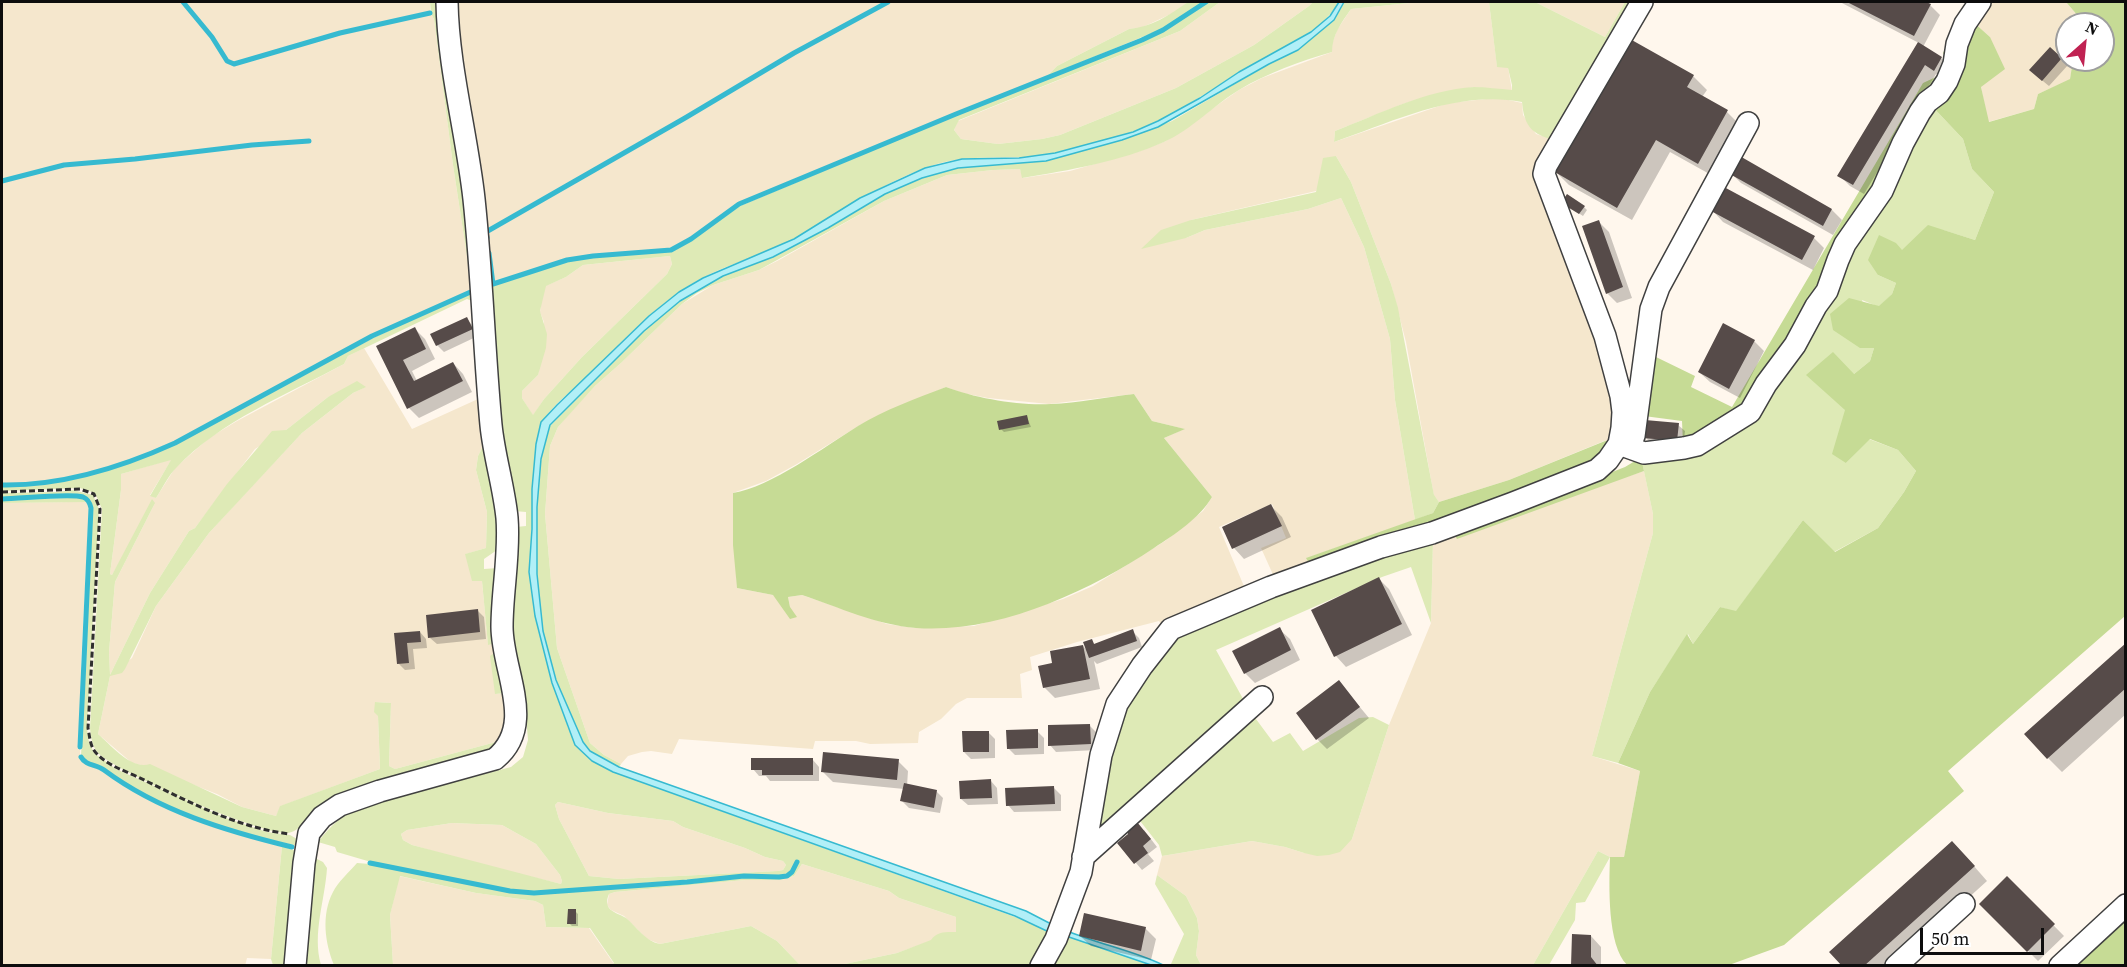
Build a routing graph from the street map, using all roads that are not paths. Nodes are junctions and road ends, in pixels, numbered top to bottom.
1 (447, 2) edge
2 (1642, 2) edge
3 (1980, 2) edge
4 (1748, 123) dead end
5 (1625, 446) junction
6 (1262, 697) dead end
7 (1083, 857) junction
8 (1964, 904) dead end
9 (2126, 905) edge
10 (296, 966) edge
11 (1041, 966) edge
12 (1896, 966) edge
13 (2060, 966) edge

1 - 10 street
2 - 5 street
3 - 5 street
4 - 5 street
5 - 7 street
6 - 7 street
7 - 11 street
8 - 12 street
9 - 13 street

